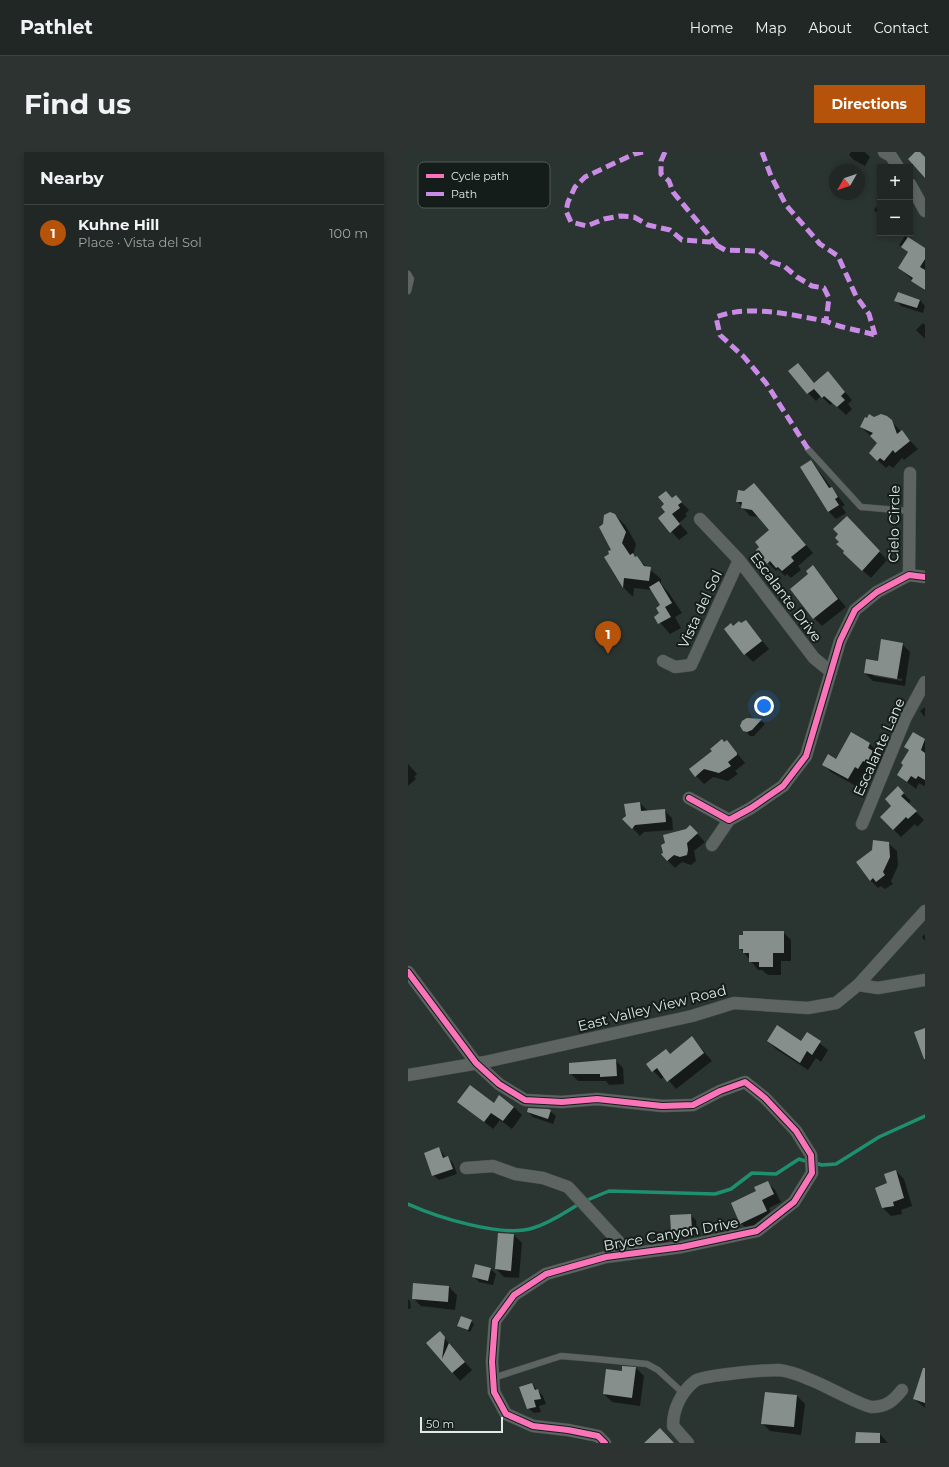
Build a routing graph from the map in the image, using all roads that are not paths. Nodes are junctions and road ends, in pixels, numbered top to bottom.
1 (884, 152) edge
2 (896, 164) edge
3 (913, 189) edge
4 (925, 211) edge
5 (408, 274) edge
6 (408, 291) edge
7 (808, 449) dead end
8 (910, 473) dead end
9 (910, 511) junction
10 (700, 519) dead end
11 (739, 560) junction
12 (909, 575) junction
13 (925, 577) edge
14 (663, 661) dead end
15 (831, 672) junction
16 (925, 682) edge
17 (689, 798) dead end
18 (729, 820) junction
19 (862, 824) dead end
20 (712, 845) dead end
21 (925, 911) edge
22 (408, 972) edge
23 (925, 980) edge
24 (858, 985) junction
25 (476, 1063) junction
26 (408, 1075) edge
27 (466, 1168) dead end
28 (630, 1254) junction
29 (493, 1378) junction
30 (902, 1390) dead end
31 (683, 1393) junction
32 (605, 1443) edge
33 (688, 1443) edge

1 - 2 street
3 - 4 street
5 - 6 lane
7 - 9 lane
8 - 9 street, Cielo Circle
9 - 12 street, Cielo Circle
10 - 11 street, Escalante Drive
11 - 14 street, Vista del Sol
11 - 15 street, Escalante Drive
12 - 13 street
12 - 15 street, Escalante Drive
15 - 18 street
16 - 19 street, Escalante Lane
17 - 18 street
18 - 20 street
21 - 24 street, East Valley View Road
22 - 25 street
23 - 24 street
24 - 25 street, East Valley View Road
25 - 26 street
25 - 28 street, Bryce Canyon Drive
27 - 28 street
28 - 29 street, Bryce Canyon Drive
29 - 31 lane
29 - 32 street, Bryce Canyon Drive
30 - 31 street
31 - 33 street

